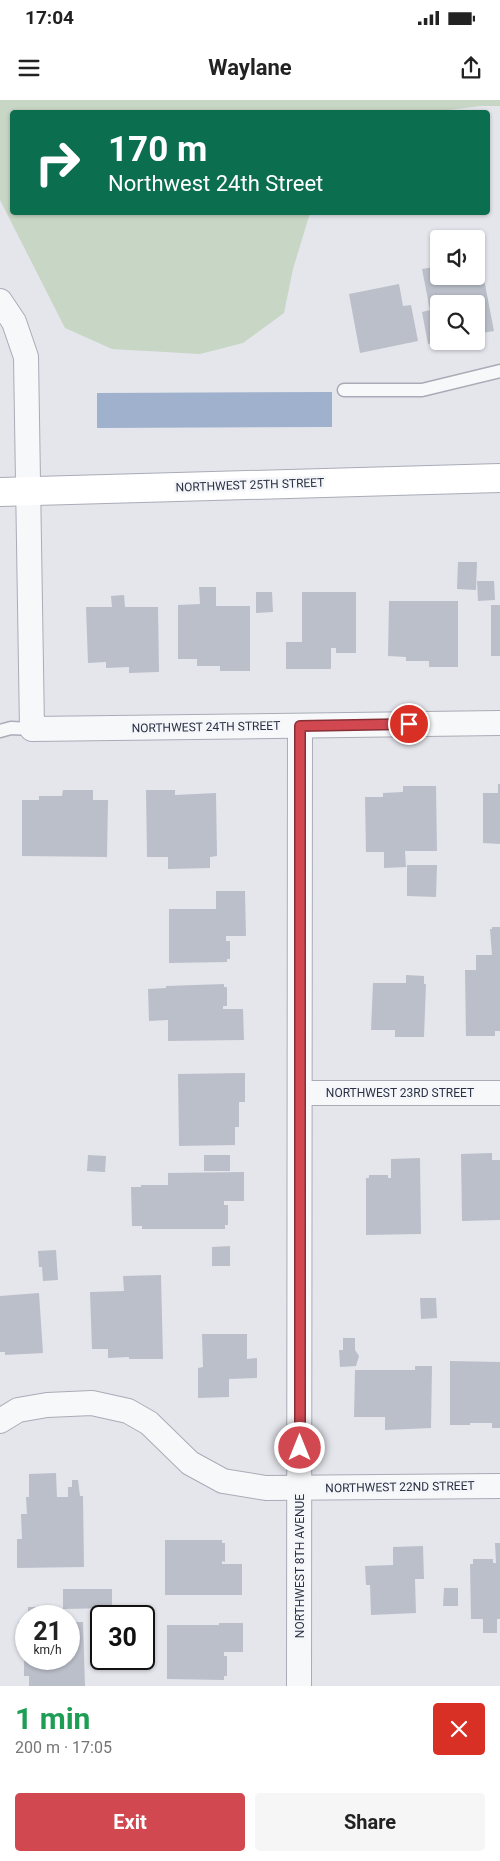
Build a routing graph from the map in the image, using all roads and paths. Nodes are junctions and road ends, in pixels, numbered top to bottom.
1 (0, 301) edge
2 (500, 371) edge
3 (344, 390) dead end
4 (500, 478) edge
5 (0, 492) edge
6 (28, 492) junction
7 (500, 723) edge
8 (300, 726) junction
9 (32, 729) junction
10 (0, 731) edge
11 (301, 1093) junction
12 (500, 1093) edge
13 (0, 1421) edge
14 (500, 1486) edge
15 (300, 1488) junction
16 (299, 1686) edge

1 - 6 street
2 - 3 lane
4 - 6 street, NORTHWEST 25TH STREET
5 - 6 street, NORTHWEST 25TH STREET
6 - 9 street
7 - 8 street, NORTHWEST 24TH STREET
8 - 9 street, NORTHWEST 24TH STREET
8 - 11 street, NORTHWEST 8TH AVENUE
9 - 10 lane
11 - 12 street, NORTHWEST 23RD STREET
11 - 15 street, NORTHWEST 8TH AVENUE
13 - 15 street, NORTHWEST 22ND STREET
14 - 15 street, NORTHWEST 22ND STREET
15 - 16 street, NORTHWEST 8TH AVENUE

